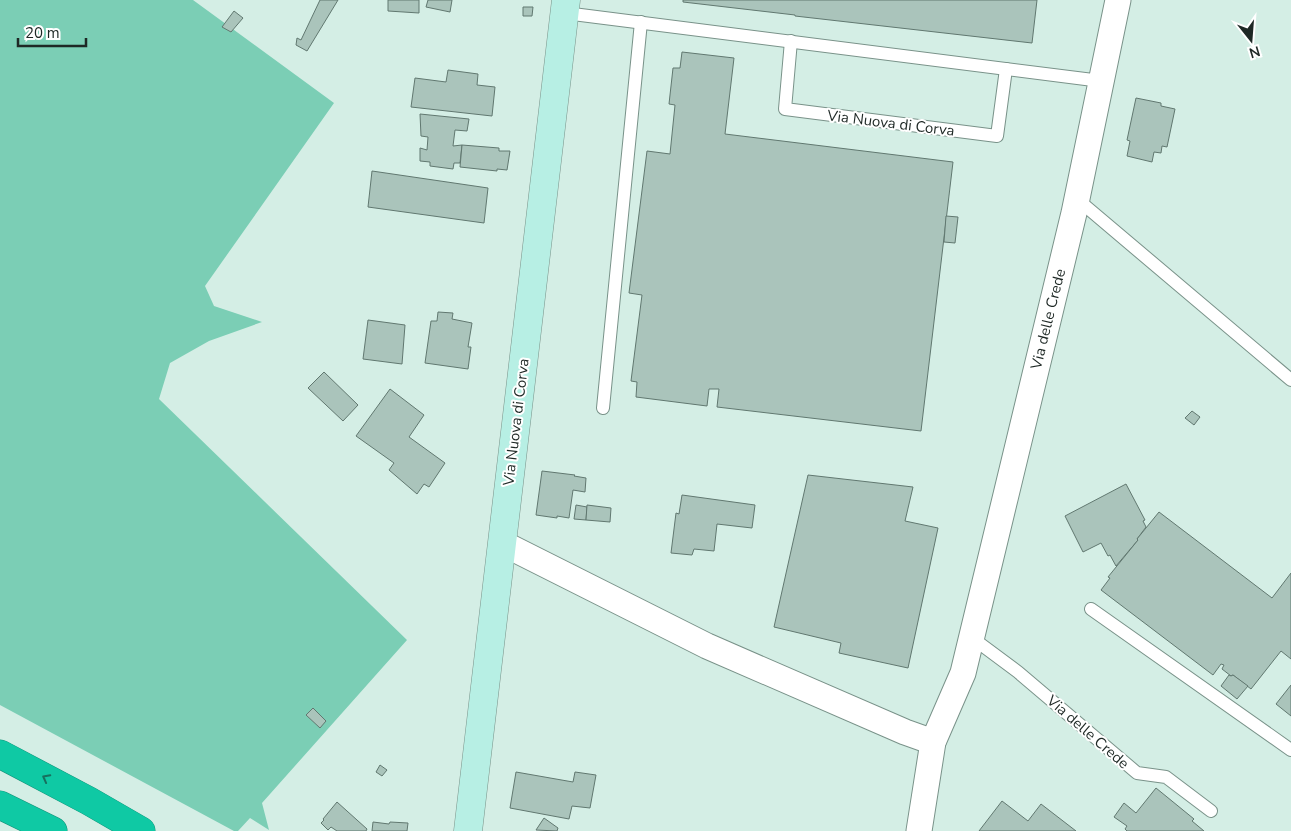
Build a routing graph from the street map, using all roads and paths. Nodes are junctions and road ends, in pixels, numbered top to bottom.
1 (1118, 0) edge
2 (566, 6) edge
3 (641, 22) junction
4 (791, 41) junction
5 (1006, 69) junction
6 (1101, 81) junction
7 (1077, 199) junction
8 (1291, 380) edge
9 (603, 408) dead end
10 (502, 543) junction
11 (1091, 610) dead end
12 (972, 637) junction
13 (932, 742) junction
14 (1291, 750) edge
15 (0, 754) edge
16 (89, 800) junction
17 (6, 808) edge
18 (1211, 811) dead end
19 (469, 829) edge
20 (43, 831) edge
21 (52, 831) edge
22 (141, 831) edge
23 (160, 831) edge
24 (919, 831) edge

1 - 6 street, Via delle Crede
2 - 3 lane, Via Nuova di Corva
2 - 10 main road, Via Nuova di Corva
3 - 4 lane, Via Nuova di Corva
3 - 9 lane
4 - 5 lane, Via Nuova di Corva
4 - 5 lane, Via Nuova di Corva
5 - 6 lane, Via Nuova di Corva
6 - 7 street, Via delle Crede
7 - 8 lane
7 - 12 street, Via delle Crede
10 - 13 street
10 - 19 main road, Via Nuova di Corva
11 - 14 lane
12 - 13 street, Via delle Crede
12 - 18 lane, Via delle Crede
13 - 24 street, Via delle Crede
16 -> 15 highway
16 - 22 highway
16 - 23 highway
17 - 20 highway
17 - 21 highway

